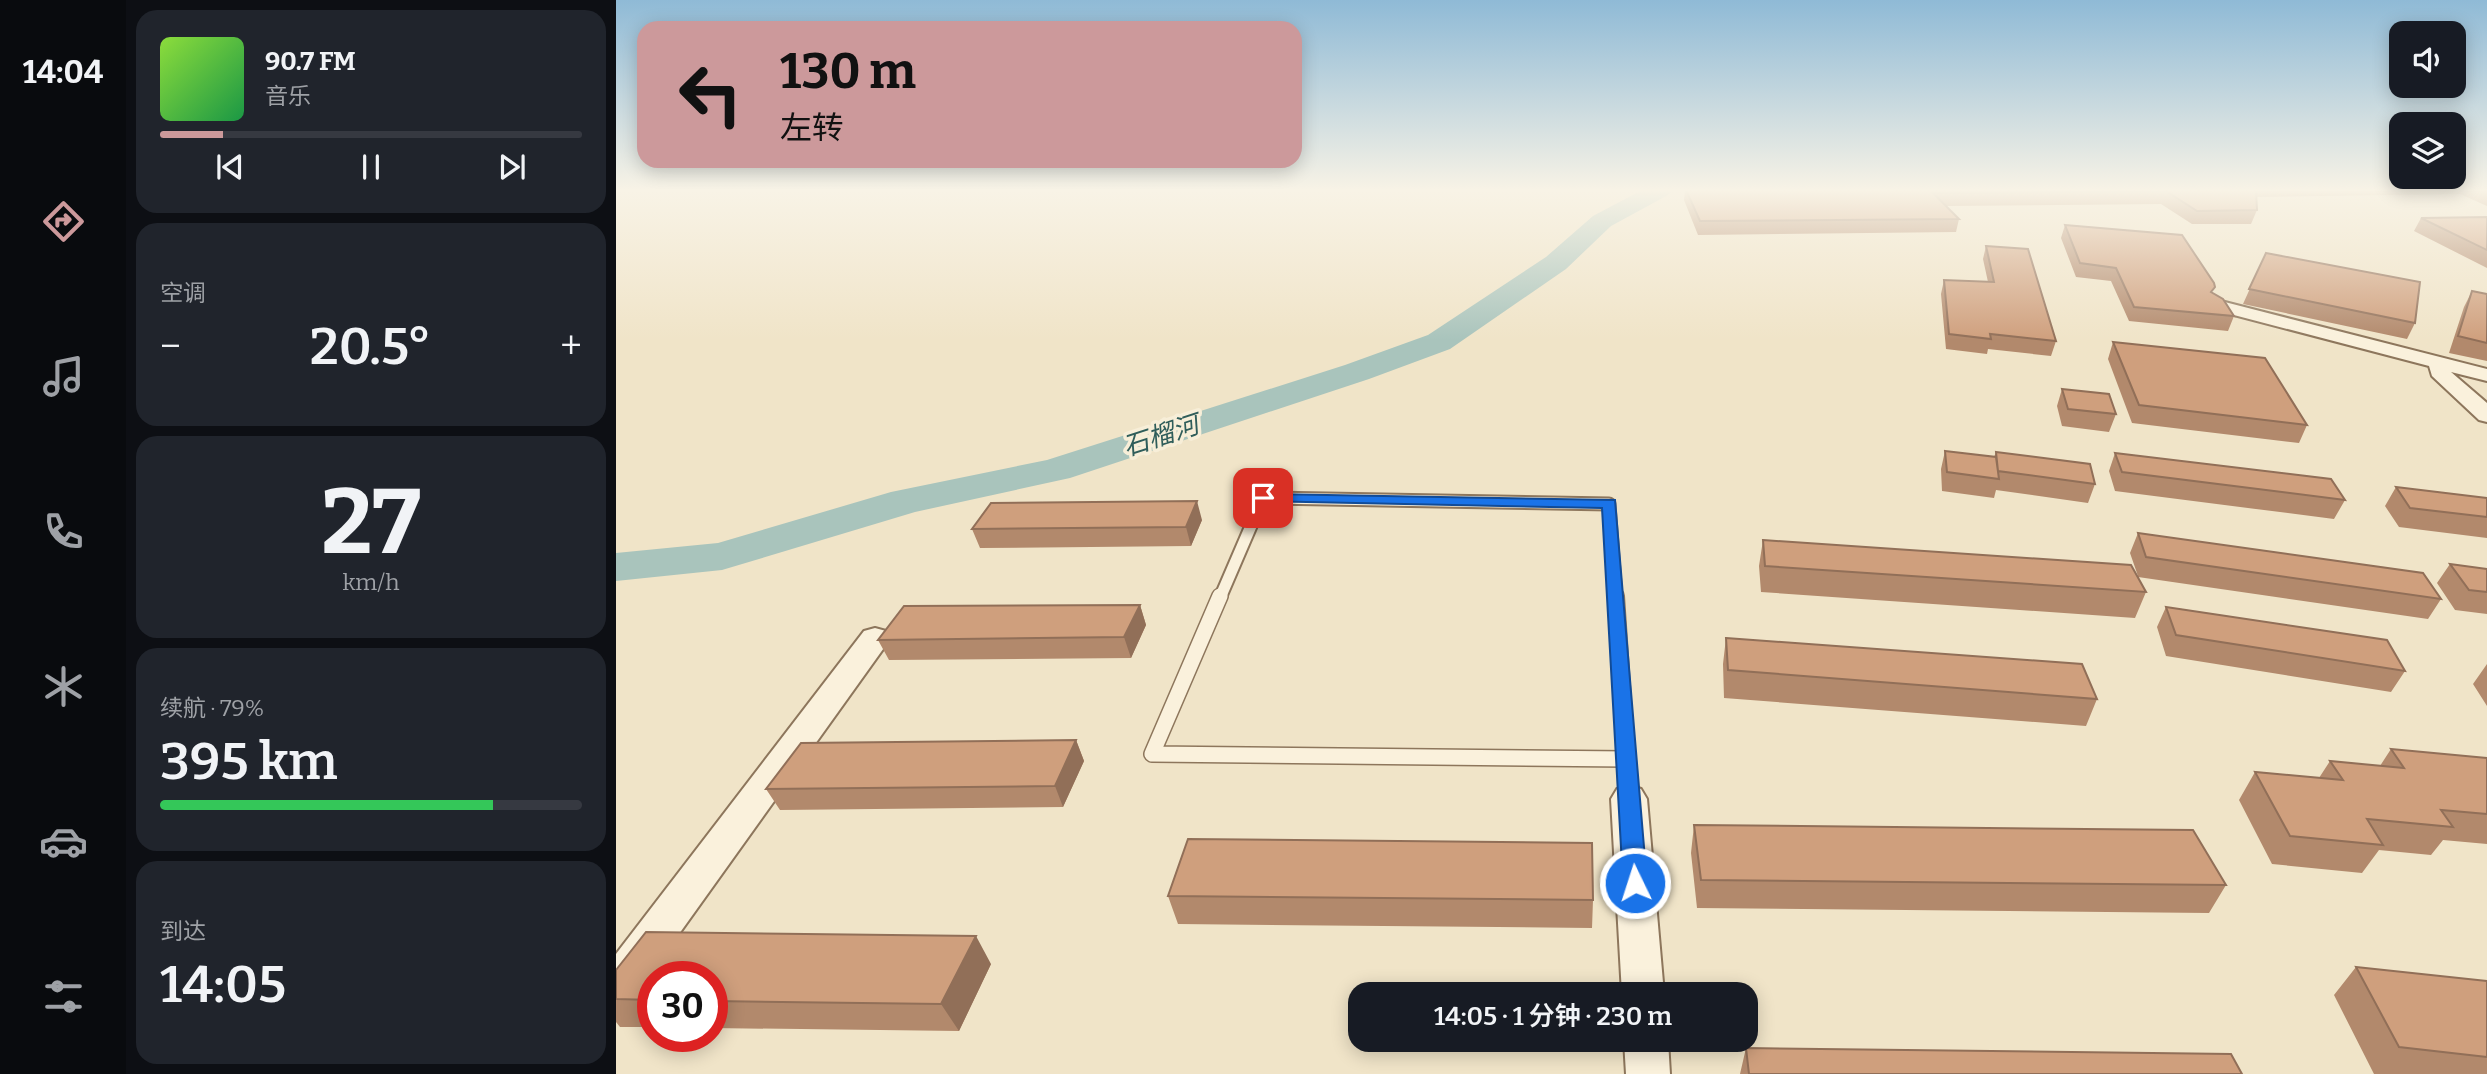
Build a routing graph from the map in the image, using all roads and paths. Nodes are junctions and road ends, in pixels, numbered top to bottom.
1 (2217, 305) edge
2 (2439, 363) junction
3 (2487, 375) edge
4 (2487, 415) edge
5 (875, 638) dead end
6 (1626, 759) junction
7 (1629, 799) joint
8 (1642, 982) edge
9 (616, 987) edge
10 (1647, 1052) edge
11 (1648, 1074) edge

1 - 2 street
2 - 3 street
2 - 4 street
5 - 9 street
6 - 6 lane
6 - 7 lane
7 - 8 street
10 - 11 street

